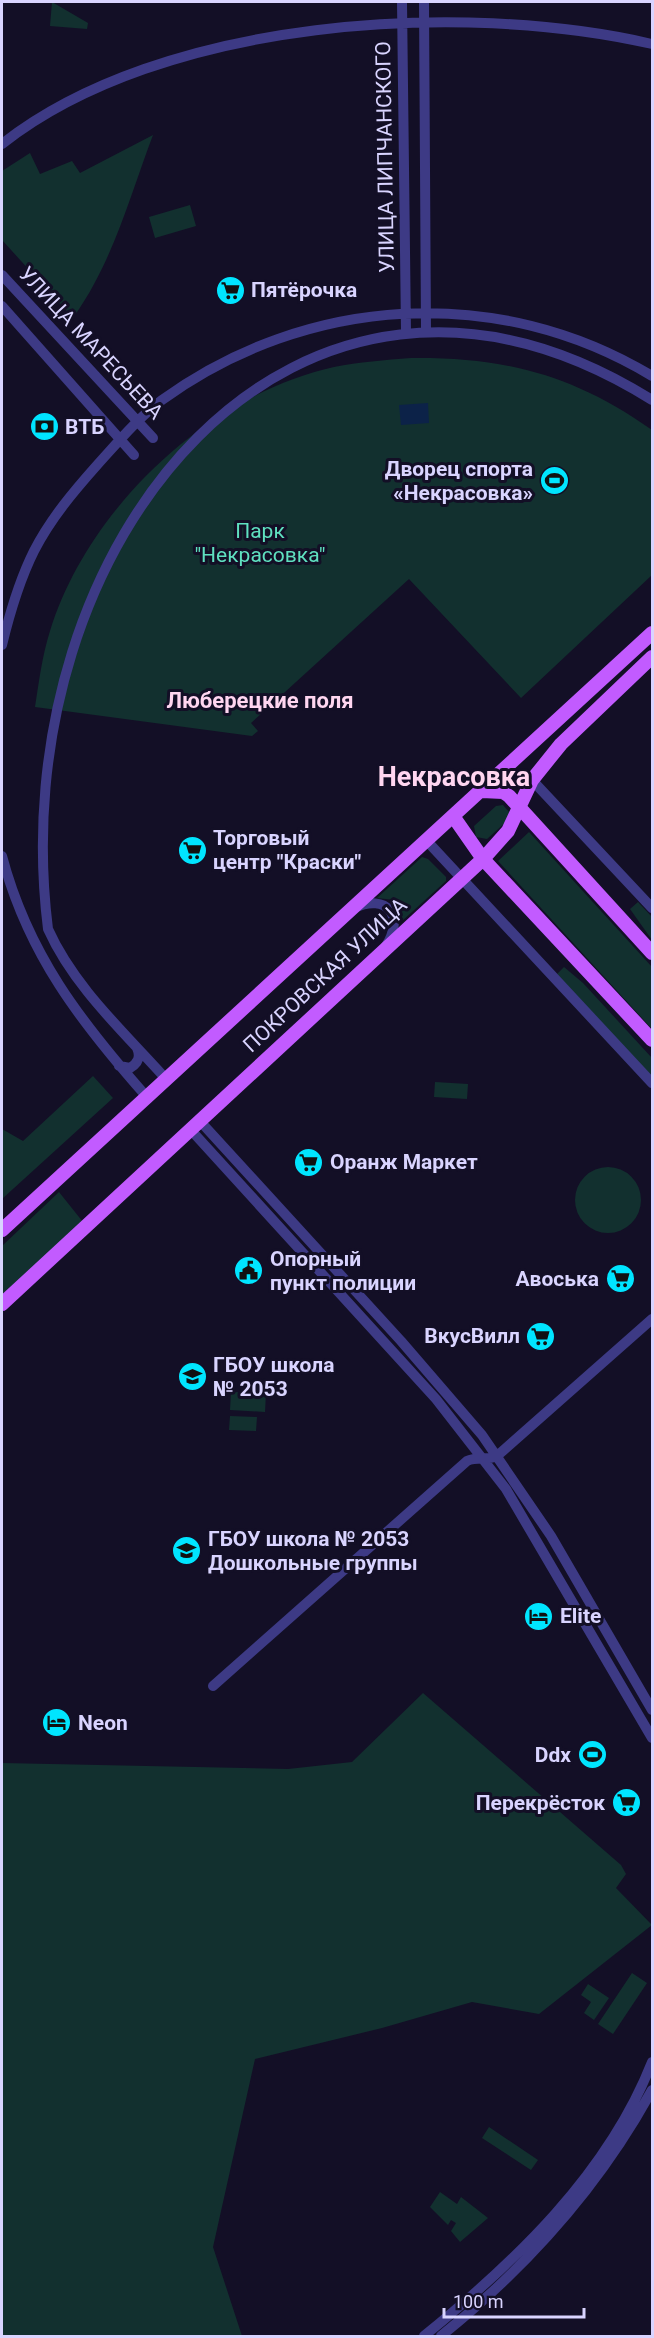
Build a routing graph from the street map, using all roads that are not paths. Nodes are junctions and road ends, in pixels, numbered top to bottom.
1 (402, 5) edge
2 (428, 6) edge
3 (388, 10) dead end
4 (504, 12) dead end
5 (294, 21) dead end
6 (652, 44) edge
7 (2, 144) edge
8 (2, 275) edge
9 (2, 306) edge
10 (426, 312) junction
11 (406, 313) junction
12 (426, 332) junction
13 (406, 333) junction
14 (320, 346) dead end
15 (299, 353) dead end
16 (278, 361) dead end
17 (652, 376) edge
18 (652, 400) edge
19 (138, 422) junction
20 (121, 438) junction
21 (147, 443) junction
22 (124, 465) dead end
23 (91, 472) junction
24 (107, 472) dead end
25 (652, 633) edge
26 (2, 645) edge
27 (652, 657) edge
28 (532, 780) junction
29 (482, 791) junction
30 (520, 809) junction
31 (453, 816) junction
32 (426, 840) junction
33 (2, 856) edge
34 (483, 859) junction
35 (461, 878) junction
36 (36, 897) dead end
37 (652, 908) edge
38 (346, 912) junction
39 (382, 951) junction
40 (652, 953) edge
41 (652, 1040) edge
42 (136, 1045) junction
43 (120, 1066) junction
44 (166, 1079) junction
45 (652, 1083) edge
46 (146, 1096) junction
47 (194, 1124) junction
48 (2, 1230) edge
49 (2, 1304) edge
50 (652, 1319) edge
51 (497, 1456) junction
52 (481, 1457) junction
53 (213, 1686) dead end
54 (652, 1710) edge
55 (652, 1738) edge
56 (652, 2062) edge
57 (652, 2090) edge
58 (424, 2337) edge
59 (441, 2337) edge

1 - 2 street
1 - 3 street
1 - 11 street, УЛИЦА ЛИПЧАНСКОГО
2 - 10 street, УЛИЦА ЛИПЧАНСКОГО
4 - 6 street
5 - 7 street
8 - 19 street, УЛИЦА МАРЕСЬЕВА
9 - 20 street, УЛИЦА МАРЕСЬЕВА
10 - 11 street
10 - 12 street, УЛИЦА ЛИПЧАНСКОГО
10 - 17 street
11 - 13 street, УЛИЦА ЛИПЧАНСКОГО
11 - 19 street
12 - 13 street
12 - 18 street
13 - 14 street
15 - 16 street
19 - 20 street
19 - 21 street, УЛИЦА МАРЕСЬЕВА
20 - 21 street, УЛИЦА МАРЕСЬЕВА
20 - 23 street
21 - 22 street
23 - 24 street
23 - 26 street
25 - 29 main road, ПОКРОВСКАЯ УЛИЦА
27 - 28 main road, ПОКРОВСКАЯ УЛИЦА
28 - 29 street
28 - 30 main road, ПОКРОВСКАЯ УЛИЦА
28 - 37 street
29 - 30 main road
29 - 31 main road, ПОКРОВСКАЯ УЛИЦА
30 - 34 main road, ПОКРОВСКАЯ УЛИЦА
30 - 40 main road
31 - 32 main road, ПОКРОВСКАЯ УЛИЦА
31 - 34 main road
32 - 35 street
32 - 38 main road, ПОКРОВСКАЯ УЛИЦА
33 - 43 street
34 - 35 main road, ПОКРОВСКАЯ УЛИЦА
34 - 41 main road
35 - 39 main road, ПОКРОВСКАЯ УЛИЦА
35 - 45 street
36 - 42 street
38 - 39 street
38 - 44 main road, ПОКРОВСКАЯ УЛИЦА
39 - 47 main road, ПОКРОВСКАЯ УЛИЦА
42 - 43 street
42 - 44 street
43 - 46 street
44 - 46 main road, ПОКРОВСКАЯ УЛИЦА
46 - 48 main road, ПОКРОВСКАЯ УЛИЦА
47 - 49 main road, ПОКРОВСКАЯ УЛИЦА
47 - 51 street
47 - 52 street
50 - 51 street
51 - 52 street
51 - 54 street
52 - 53 street
52 - 55 street
56 - 58 street
57 - 59 street

